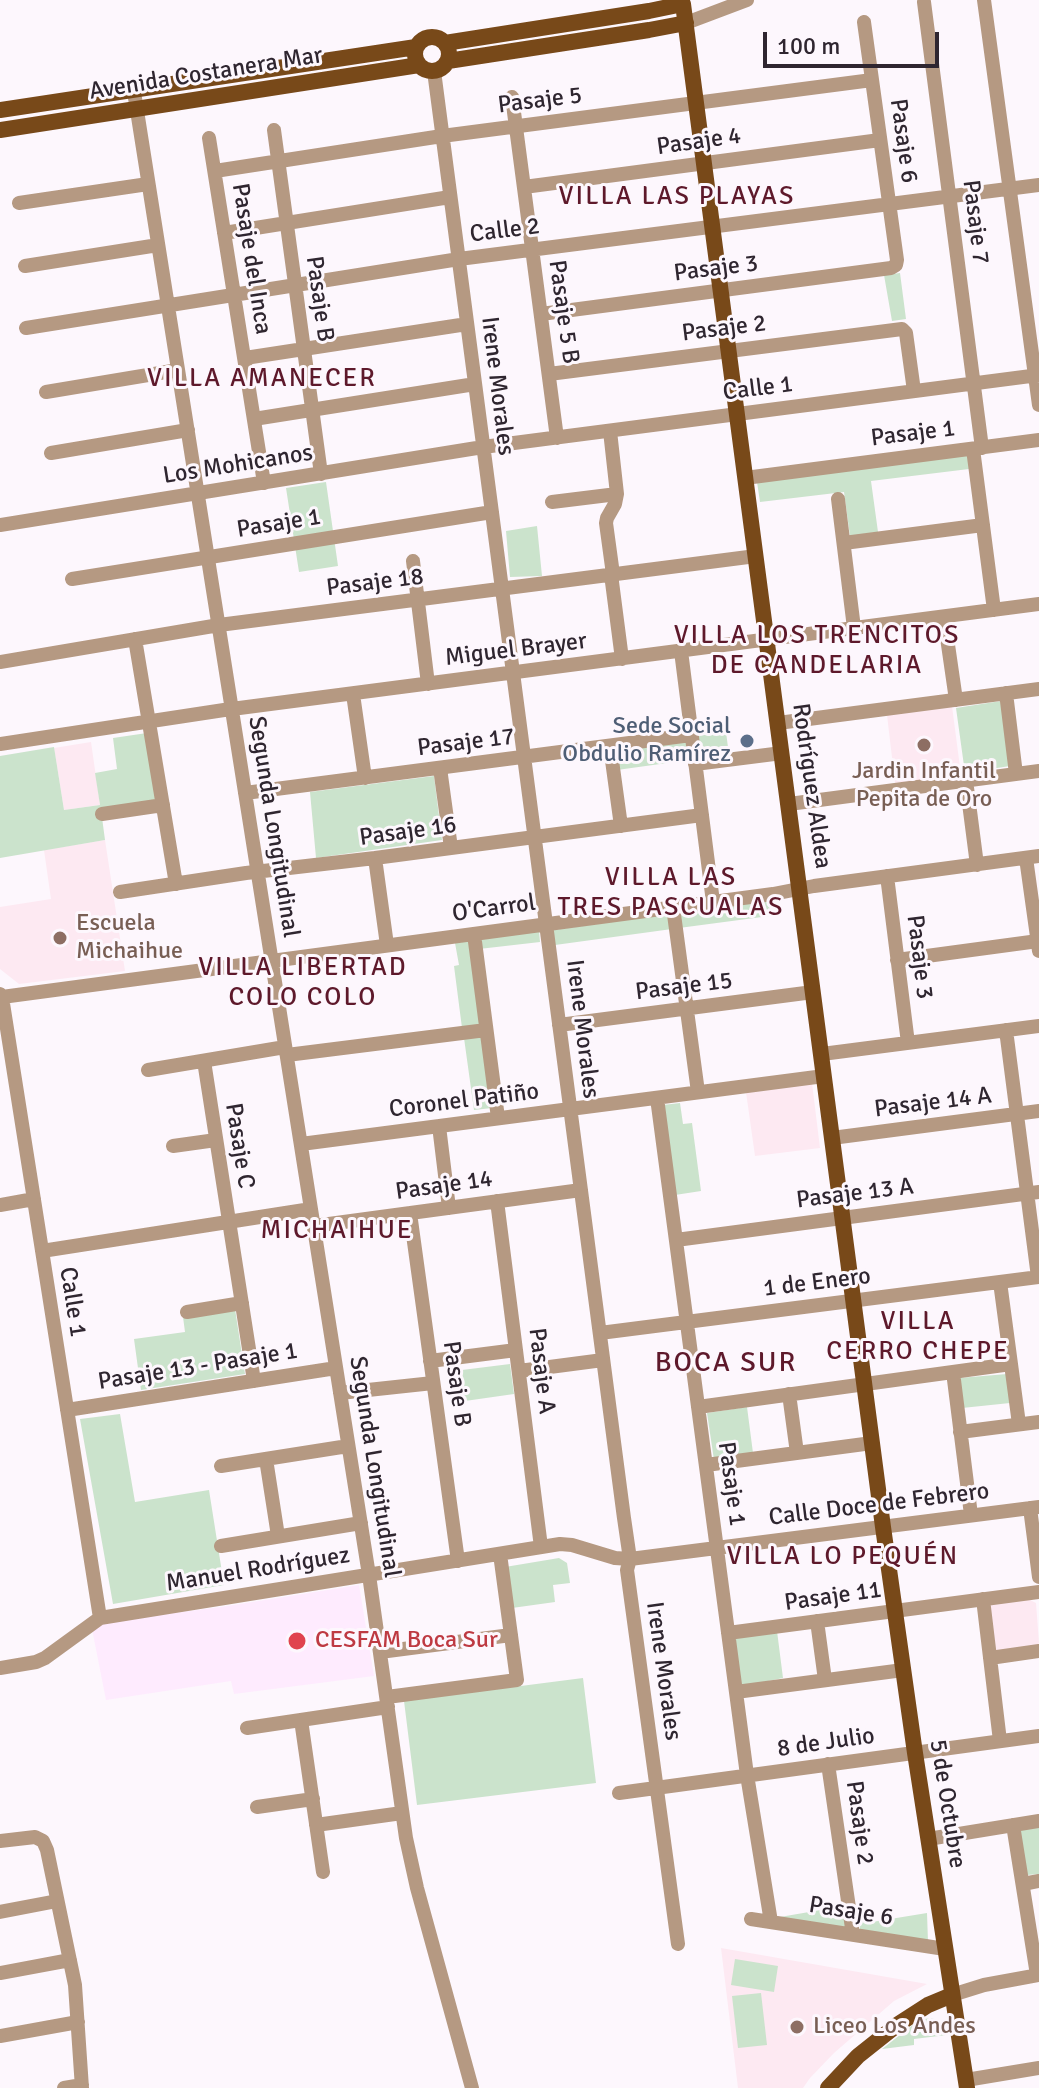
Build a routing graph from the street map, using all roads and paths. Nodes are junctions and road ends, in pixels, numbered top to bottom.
1 (747, 0) edge
2 (984, 0) edge
3 (689, 2) edge
4 (924, 2) edge
5 (864, 22) dead end
6 (686, 23) junction
7 (445, 43) junction
8 (416, 47) junction
9 (448, 61) junction
10 (426, 68) junction
11 (872, 80) junction
12 (133, 90) junction
13 (512, 97) dead end
14 (696, 103) junction
15 (136, 109) junction
16 (0, 110) edge
17 (516, 127) junction
18 (0, 130) edge
19 (274, 130) dead end
20 (442, 136) junction
21 (209, 138) dead end
22 (880, 140) junction
23 (278, 161) junction
24 (704, 164) junction
25 (215, 171) junction
26 (148, 184) junction
27 (1039, 185) edge
28 (524, 187) junction
29 (1010, 188) junction
30 (950, 196) junction
31 (450, 197) junction
32 (19, 203) dead end
33 (889, 204) junction
34 (286, 223) junction
35 (712, 226) junction
36 (224, 233) junction
37 (158, 245) junction
38 (532, 250) junction
39 (459, 259) junction
40 (896, 265) joint
41 (25, 266) dead end
42 (295, 286) junction
43 (721, 290) junction
44 (235, 296) junction
45 (168, 307) junction
46 (541, 314) junction
47 (467, 324) junction
48 (26, 328) dead end
49 (304, 349) junction
50 (729, 351) junction
51 (245, 358) junction
52 (178, 370) junction
53 (549, 374) junction
54 (1037, 375) edge
55 (974, 383) junction
56 (475, 384) junction
57 (914, 391) junction
58 (46, 392) dead end
59 (1039, 405) edge
60 (312, 410) junction
61 (737, 414) junction
62 (254, 419) junction
63 (188, 430) junction
64 (610, 431) junction
65 (557, 438) junction
66 (1039, 440) edge
67 (483, 447) junction
68 (978, 448) junction
69 (51, 453) dead end
70 (321, 474) junction
71 (745, 478) junction
72 (264, 483) junction
73 (198, 493) junction
74 (617, 494) junction
75 (838, 499) dead end
76 (552, 502) dead end
77 (492, 512) junction
78 (0, 525) edge
79 (983, 525) junction
80 (844, 543) junction
81 (756, 556) junction
82 (208, 557) junction
83 (413, 561) dead end
84 (612, 575) junction
85 (72, 579) dead end
86 (502, 589) junction
87 (417, 599) junction
88 (1039, 604) edge
89 (994, 610) junction
90 (944, 617) junction
91 (219, 625) junction
92 (854, 628) junction
93 (135, 639) junction
94 (767, 640) junction
95 (681, 651) junction
96 (622, 659) junction
97 (0, 662) edge
98 (513, 673) junction
99 (428, 684) junction
100 (1039, 689) edge
101 (1006, 693) junction
102 (353, 694) junction
103 (956, 700) junction
104 (232, 709) junction
105 (148, 721) junction
106 (778, 723) junction
107 (691, 735) junction
108 (0, 744) edge
109 (610, 746) junction
110 (782, 753) junction
111 (524, 757) junction
112 (695, 764) junction
113 (440, 768) junction
114 (1039, 771) edge
115 (1016, 774) junction
116 (365, 778) junction
117 (966, 780) junction
118 (245, 793) junction
119 (789, 804) junction
120 (163, 805) junction
121 (102, 814) dead end
122 (702, 815) junction
123 (621, 826) junction
124 (535, 837) junction
125 (451, 848) junction
126 (1033, 857) edge
127 (375, 858) junction
128 (977, 865) junction
129 (258, 872) junction
130 (887, 876) junction
131 (176, 884) junction
132 (800, 889) junction
133 (120, 892) dead end
134 (713, 902) junction
135 (673, 907) junction
136 (546, 924) junction
137 (474, 934) junction
138 (387, 945) junction
139 (1038, 946) edge
140 (272, 960) junction
141 (897, 960) junction
142 (813, 992) junction
143 (1, 996) edge
144 (687, 1009) junction
145 (559, 1025) junction
146 (1039, 1026) edge
147 (486, 1030) junction
148 (1006, 1030) junction
149 (908, 1043) junction
150 (286, 1051) junction
151 (822, 1054) junction
152 (204, 1061) junction
153 (148, 1070) dead end
154 (824, 1076) junction
155 (698, 1092) junction
156 (657, 1098) junction
157 (570, 1109) junction
158 (1039, 1111) edge
159 (1017, 1114) junction
160 (498, 1118) junction
161 (439, 1126) junction
162 (832, 1138) junction
163 (216, 1140) junction
164 (301, 1144) junction
165 (173, 1146) dead end
166 (581, 1190) junction
167 (1033, 1193) edge
168 (34, 1199) junction
169 (497, 1201) junction
170 (0, 1205) edge
171 (449, 1208) junction
172 (311, 1209) junction
173 (410, 1213) junction
174 (843, 1218) junction
175 (229, 1221) junction
176 (314, 1226) junction
177 (676, 1240) junction
178 (42, 1251) junction
179 (1038, 1277) edge
180 (1000, 1282) junction
181 (854, 1301) junction
182 (242, 1303) junction
183 (187, 1312) dead end
184 (687, 1322) junction
185 (600, 1333) junction
186 (516, 1350) junction
187 (603, 1360) junction
188 (430, 1361) junction
189 (1011, 1364) junction
190 (336, 1368) junction
191 (519, 1371) junction
192 (953, 1372) junction
193 (254, 1381) junction
194 (433, 1383) junction
195 (864, 1384) junction
196 (340, 1393) junction
197 (789, 1394) junction
198 (698, 1407) junction
199 (67, 1410) junction
200 (1039, 1422) edge
201 (1019, 1424) junction
202 (960, 1432) junction
203 (872, 1443) junction
204 (348, 1446) junction
205 (797, 1453) junction
206 (266, 1459) junction
207 (706, 1465) junction
208 (221, 1466) dead end
209 (1035, 1507) edge
210 (971, 1515) junction
211 (361, 1523) junction
212 (883, 1527) junction
213 (278, 1536) junction
214 (221, 1546) dead end
215 (541, 1547) junction
216 (717, 1548) junction
217 (500, 1554) junction
218 (630, 1559) junction
219 (458, 1561) junction
220 (369, 1575) junction
221 (1039, 1577) edge
222 (1039, 1592) edge
223 (983, 1599) junction
224 (895, 1611) junction
225 (100, 1618) junction
226 (817, 1621) junction
227 (728, 1633) junction
228 (511, 1635) junction
229 (1039, 1651) edge
230 (380, 1652) junction
231 (990, 1658) junction
232 (0, 1668) edge
233 (903, 1670) junction
234 (825, 1680) junction
235 (736, 1692) junction
236 (388, 1702) junction
237 (301, 1720) junction
238 (247, 1728) dead end
239 (1039, 1736) edge
240 (1000, 1741) junction
241 (915, 1753) junction
242 (828, 1764) junction
243 (747, 1775) junction
244 (656, 1788) junction
245 (619, 1793) dead end
246 (313, 1799) junction
247 (257, 1807) dead end
248 (402, 1813) junction
249 (1039, 1821) edge
250 (316, 1825) junction
251 (1013, 1825) junction
252 (928, 1839) junction
253 (0, 1841) edge
254 (323, 1872) dead end
255 (1039, 1881) edge
256 (1023, 1884) junction
257 (57, 1901) junction
258 (0, 1912) edge
259 (751, 1919) dead end
260 (771, 1922) junction
261 (853, 1935) junction
262 (678, 1944) dead end
263 (945, 1949) junction
264 (70, 1960) junction
265 (0, 1973) edge
266 (1038, 1975) edge
267 (952, 1995) junction
268 (919, 2010) junction
269 (78, 2022) junction
270 (959, 2029) junction
271 (0, 2036) edge
272 (1039, 2068) edge
273 (967, 2084) edge
274 (82, 2086) edge
275 (64, 2088) edge
276 (472, 2088) edge
277 (828, 2088) edge

1 - 6 street, Avenida Costanera Mar
2 - 29 street
3 - 6 main road, Rodríguez Aldea
3 - 7 main road, Avenida Costanera Mar
4 - 30 street, Pasaje 7
5 - 11 street, Pasaje 6
6 - 9 main road, Avenida Costanera Mar
6 - 14 main road, Rodríguez Aldea
7 - 8 main road, Avenida Costanera Mar
7 - 9 main road
8 - 10 main road
8 - 12 main road, Avenida Costanera Mar
9 - 10 main road, Avenida Costanera Mar
10 - 15 main road, Avenida Costanera Mar
10 - 20 street, Irene Morales
11 - 14 street, Pasaje 5
11 - 22 street, Pasaje 6
12 - 15 street, Segunda Longitudinal
12 - 16 main road, Avenida Costanera Mar
13 - 17 street, Pasaje 5 B
14 - 17 street, Pasaje 5
14 - 24 main road, Rodríguez Aldea
15 - 18 main road, Avenida Costanera Mar
15 - 26 street, Segunda Longitudinal
17 - 20 street, Pasaje 5
17 - 28 street, Pasaje 5 B
19 - 23 street, Pasaje B
20 - 23 street, Pasaje 5
20 - 31 street, Irene Morales
21 - 25 street, Pasaje del Inca
22 - 24 street, Pasaje 4
22 - 33 street, Pasaje 6
23 - 25 street, Pasaje 5
23 - 34 street, Pasaje B
24 - 28 street, Pasaje 4
24 - 35 main road, Rodríguez Aldea
25 - 36 street, Pasaje del Inca
26 - 32 street
26 - 37 street, Segunda Longitudinal
27 - 29 street, Calle 2
28 - 38 street, Pasaje 5 B
29 - 30 street, Calle 2
29 - 54 street
30 - 33 street, Calle 2
30 - 55 street, Pasaje 7
31 - 34 street
31 - 39 street, Irene Morales
33 - 35 street, Calle 2
33 - 40 street, Pasaje 6
34 - 36 street
34 - 42 street, Pasaje B
35 - 38 street, Calle 2
35 - 43 main road, Rodríguez Aldea
36 - 44 street, Pasaje del Inca
37 - 41 street
37 - 45 street, Segunda Longitudinal
38 - 39 street, Calle 2
38 - 46 street, Pasaje 5 B
39 - 42 street, Calle 2
39 - 47 street, Irene Morales
40 - 43 street, Pasaje 3
42 - 44 street, Calle 2
42 - 49 street, Pasaje B
43 - 46 street, Pasaje 3
43 - 50 main road, Rodríguez Aldea
44 - 45 street, Calle 2
44 - 51 street, Pasaje del Inca
45 - 48 street, Calle 2
45 - 52 street, Segunda Longitudinal
46 - 53 street, Pasaje 5 B
47 - 49 street
47 - 56 street, Irene Morales
49 - 51 street
49 - 60 street, Pasaje B
50 - 53 street, Pasaje 2
50 - 57 street, Pasaje 2
50 - 61 main road, Rodríguez Aldea
51 - 62 street, Pasaje del Inca
52 - 58 street
52 - 63 street, Segunda Longitudinal
53 - 65 street, Pasaje 5 B
54 - 55 street, Calle 1
54 - 59 street
55 - 57 street, Calle 1
55 - 68 street, Pasaje 7
56 - 60 street
56 - 67 street, Irene Morales
57 - 61 street, Calle 1
60 - 62 street
60 - 70 street, Pasaje B
61 - 64 street, Calle 1
61 - 71 main road, Rodríguez Aldea
62 - 72 street, Pasaje del Inca
63 - 69 street
63 - 73 street, Segunda Longitudinal
64 - 65 street, Calle 1
64 - 74 street
65 - 67 street, Calle 1
66 - 68 street, Pasaje 1
67 - 70 street, Los Mohicanos
67 - 77 street, Irene Morales
68 - 71 street, Pasaje 1
68 - 79 street
70 - 72 street, Los Mohicanos
71 - 81 main road, Rodríguez Aldea
72 - 73 street, Los Mohicanos
73 - 78 street, Los Mohicanos
73 - 82 street, Segunda Longitudinal
74 - 76 street
74 - 84 street
75 - 80 street
77 - 82 street, Pasaje 1
77 - 86 street, Irene Morales
79 - 80 street
79 - 89 street
80 - 92 street
81 - 84 street, Pasaje 18
81 - 94 main road, Rodríguez Aldea
82 - 85 street, Pasaje 1
82 - 91 street, Segunda Longitudinal
83 - 87 street
84 - 86 street, Pasaje 18
84 - 96 street
86 - 87 street, Pasaje 18
86 - 98 street, Irene Morales
87 - 91 street, Pasaje 18
87 - 99 street
88 - 89 street, Miguel Brayer
89 - 90 street, Miguel Brayer
90 - 92 street, Miguel Brayer
90 - 103 street
91 - 93 street, Pasaje 18
91 - 104 street, Segunda Longitudinal
92 - 94 street, Miguel Brayer
93 - 97 street, Pasaje 18
93 - 105 street
94 - 95 street, Miguel Brayer
94 - 106 main road, Rodríguez Aldea
95 - 96 street, Miguel Brayer
95 - 107 street
96 - 98 street, Miguel Brayer
98 - 99 street, Miguel Brayer
98 - 111 street, Irene Morales
99 - 102 street, Miguel Brayer
100 - 101 street
101 - 103 street
101 - 115 street
102 - 104 street, Miguel Brayer
102 - 116 street
103 - 106 street
104 - 105 street, Miguel Brayer
104 - 118 street, Segunda Longitudinal
105 - 108 street, Miguel Brayer
105 - 120 street
106 - 110 main road, Rodríguez Aldea
107 - 109 street, Pasaje 17
107 - 112 street
109 - 111 street, Pasaje 17
109 - 123 street
110 - 112 street
110 - 119 main road, Rodríguez Aldea
111 - 113 street, Pasaje 17
111 - 124 street, Irene Morales
112 - 122 street
113 - 116 street, Pasaje 17
113 - 125 street
114 - 115 street
115 - 117 street
116 - 118 street, Pasaje 17
117 - 119 street
117 - 128 street
118 - 129 street, Segunda Longitudinal
119 - 132 main road, Rodríguez Aldea
120 - 121 street
120 - 131 street
122 - 123 street, Pasaje 16
122 - 134 street
123 - 124 street, Pasaje 16
124 - 125 street, Pasaje 16
124 - 136 street, Irene Morales
125 - 127 street, Pasaje 16
126 - 128 street, O'Carrol
126 - 139 street
127 - 129 street, Pasaje 16
127 - 138 street
128 - 130 street, O'Carrol
129 - 131 street, Pasaje 16
129 - 140 street, Segunda Longitudinal
130 - 132 street, O'Carrol
130 - 141 street, Pasaje 3
131 - 133 street, Pasaje 16
132 - 134 street, O'Carrol
132 - 142 main road, Rodríguez Aldea
134 - 135 street, O'Carrol
135 - 136 street, O'Carrol
135 - 144 street
136 - 137 street, O'Carrol
136 - 145 street, Irene Morales
137 - 138 street, O'Carrol
137 - 147 street
138 - 140 street, O'Carrol
139 - 141 street
140 - 143 street, O'Carrol
140 - 150 street, Segunda Longitudinal
141 - 149 street, Pasaje 3
142 - 144 street, Pasaje 15
142 - 151 main road, Rodríguez Aldea
143 - 168 street, Calle 1
144 - 145 street, Pasaje 15
144 - 155 street
145 - 157 street, Irene Morales
146 - 148 street
147 - 150 street
147 - 160 street
148 - 149 street
148 - 159 street
149 - 151 street
150 - 152 street
150 - 164 street, Segunda Longitudinal
151 - 154 main road, Rodríguez Aldea
152 - 153 street
152 - 163 street, Pasaje C
154 - 155 street, Coronel Patiño
154 - 162 main road, Rodríguez Aldea
155 - 156 street, Coronel Patiño
156 - 157 street, Coronel Patiño
156 - 177 street, Pasaje 1
157 - 160 street, Coronel Patiño
157 - 166 street, Irene Morales
158 - 159 street, Pasaje 14 A
159 - 162 street, Pasaje 14 A
159 - 167 street
160 - 161 street, Coronel Patiño
161 - 164 street, Coronel Patiño
161 - 171 street
162 - 174 main road, Rodríguez Aldea
163 - 165 street
163 - 175 street, Pasaje C
164 - 172 street, Segunda Longitudinal
166 - 169 street, Pasaje 14
166 - 185 street, Irene Morales
167 - 174 street, Pasaje 13 A
167 - 179 street
168 - 170 street
168 - 178 street, Calle 1
169 - 171 street, Pasaje 14
169 - 186 street, Pasaje A
171 - 173 street, Pasaje 14
172 - 175 street
172 - 176 street, Segunda Longitudinal
173 - 176 street, Pasaje 14
173 - 188 street, Pasaje B
174 - 177 street, Pasaje 13 A
174 - 181 main road, Rodríguez Aldea
175 - 178 street
175 - 182 street, Pasaje C
176 - 190 street, Segunda Longitudinal
177 - 184 street, Pasaje 1
178 - 199 street, Calle 1
179 - 180 street, 1 de Enero
180 - 181 street, 1 de Enero
180 - 189 street
181 - 184 street, 1 de Enero
181 - 195 main road, Rodríguez Aldea
182 - 183 street
182 - 193 street, Pasaje C
184 - 185 street, 1 de Enero
184 - 198 street, Pasaje 1
185 - 187 street, Irene Morales
186 - 188 street
186 - 191 street, Pasaje A
187 - 191 street
187 - 218 street, Irene Morales
188 - 194 street, Pasaje B
189 - 192 street
189 - 201 street
190 - 193 street, Pasaje 13 - Pasaje 1
190 - 196 street, Segunda Longitudinal
191 - 215 street, Pasaje A
192 - 195 street
192 - 202 street
193 - 199 street, Pasaje 13 - Pasaje 1
194 - 196 street
194 - 219 street, Pasaje B
195 - 197 street
195 - 203 main road, Rodríguez Aldea
196 - 204 street, Segunda Longitudinal
197 - 198 street
197 - 205 street
198 - 207 street, Pasaje 1
199 - 225 street, Calle 1
200 - 201 street
201 - 202 street
202 - 210 street
203 - 205 street
203 - 212 main road, Rodríguez Aldea
204 - 206 street
204 - 211 street, Segunda Longitudinal
205 - 207 street
206 - 208 street
206 - 213 street
207 - 216 street, Pasaje 1
209 - 210 street, Calle Doce de Febrero
209 - 221 street
210 - 212 street, Calle Doce de Febrero
211 - 213 street
211 - 220 street, Segunda Longitudinal
212 - 216 street, Calle Doce de Febrero
212 - 224 main road, 5 de Octubre
213 - 214 street
215 - 217 street, Manuel Rodríguez
215 - 218 street, Manuel Rodríguez
216 - 218 street, Calle Doce de Febrero
216 - 227 street, Pasaje 1
217 - 219 street, Manuel Rodríguez
217 - 228 street
218 - 244 street, Irene Morales
219 - 220 street, Manuel Rodríguez
220 - 225 street, Manuel Rodríguez
220 - 230 street, Segunda Longitudinal
222 - 223 street, Pasaje 11
223 - 224 street, Pasaje 11
223 - 231 street
224 - 226 street, Pasaje 11
224 - 233 main road, 5 de Octubre
225 - 232 street, Manuel Rodríguez
226 - 227 street, Pasaje 11
226 - 234 street
227 - 235 street, Pasaje 1
228 - 230 street
228 - 236 street
229 - 231 street
230 - 236 street, Segunda Longitudinal
231 - 240 street
233 - 234 street
233 - 241 main road, 5 de Octubre
234 - 235 street
235 - 243 street, Pasaje 1
236 - 237 street
236 - 248 street, Segunda Longitudinal
237 - 238 street
237 - 246 street
239 - 240 street, 8 de Julio
240 - 241 street, 8 de Julio
241 - 242 street, 8 de Julio
241 - 252 main road, 5 de Octubre
242 - 243 street, 8 de Julio
242 - 261 street, Pasaje 2
243 - 244 street, 8 de Julio
243 - 260 street, Pasaje 1
244 - 245 street, 8 de Julio
244 - 262 street, Irene Morales
246 - 247 street
246 - 250 street
248 - 250 street
248 - 276 street, Segunda Longitudinal
249 - 251 street
250 - 254 street
251 - 252 street
251 - 256 street
252 - 263 main road, 5 de Octubre
253 - 257 street
255 - 256 street
256 - 266 street
257 - 258 street
257 - 264 street
259 - 260 street, Pasaje 6
260 - 261 street, Pasaje 6
261 - 263 street, Pasaje 6
263 - 267 main road, 5 de Octubre
264 - 265 street
264 - 269 street
266 - 267 street
267 - 268 main road
267 - 270 main road, 5 de Octubre
268 - 270 main road
268 - 277 main road
269 - 271 street
269 - 274 street
270 - 273 main road, 5 de Octubre
272 - 273 street
274 - 275 street

